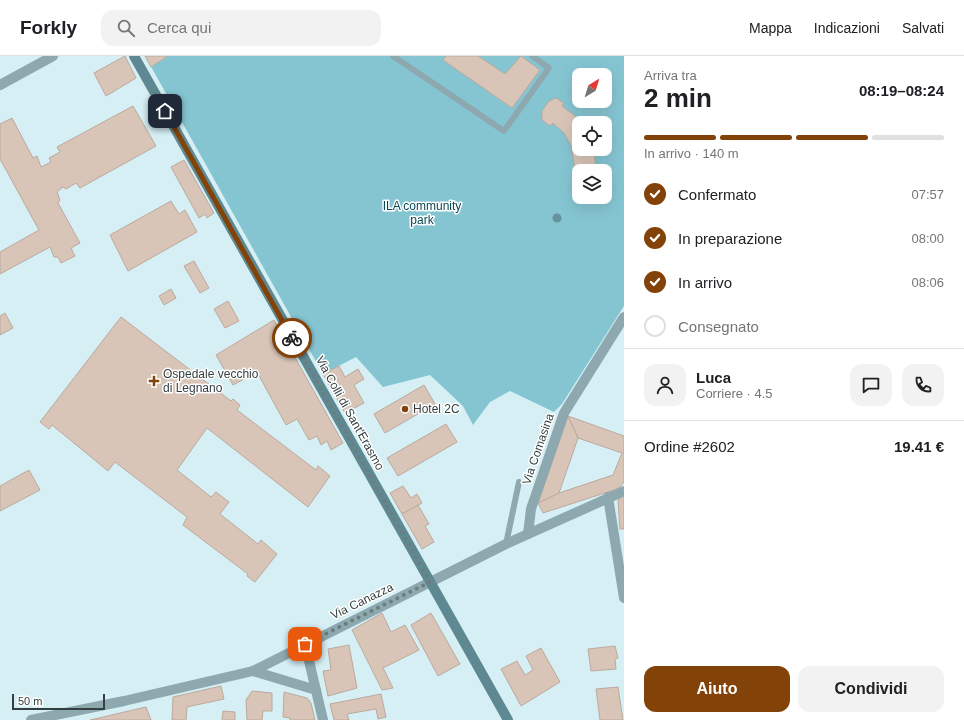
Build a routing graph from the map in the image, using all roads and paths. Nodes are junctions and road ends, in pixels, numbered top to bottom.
1 (53, 56) edge
2 (134, 56) edge
3 (393, 56) edge
4 (532, 56) edge
5 (0, 85) edge
6 (624, 317) edge
7 (519, 482) dead end
8 (624, 491) edge
9 (608, 497) junction
10 (528, 534) junction
11 (506, 544) junction
12 (430, 582) junction
13 (624, 598) edge
14 (305, 644) junction
15 (253, 670) junction
16 (316, 690) junction
17 (31, 720) edge
18 (323, 720) edge
19 (508, 720) edge

1 - 5 street
2 - 12 street, Via Colli di Sant'Erasmo
3 - 4 lane
6 - 10 street, Via Comasina
7 - 11 lane
8 - 9 street, Via Canazza
9 - 10 street, Via Canazza
9 - 13 street
10 - 11 street, Via Canazza
11 - 12 street, Via Canazza
12 - 14 street, Via Canazza
12 - 19 street, Via Colli di Sant'Erasmo
14 - 15 street, Via Canazza
14 - 16 street
15 - 16 street
15 - 17 street, Via Canazza
16 - 18 street

